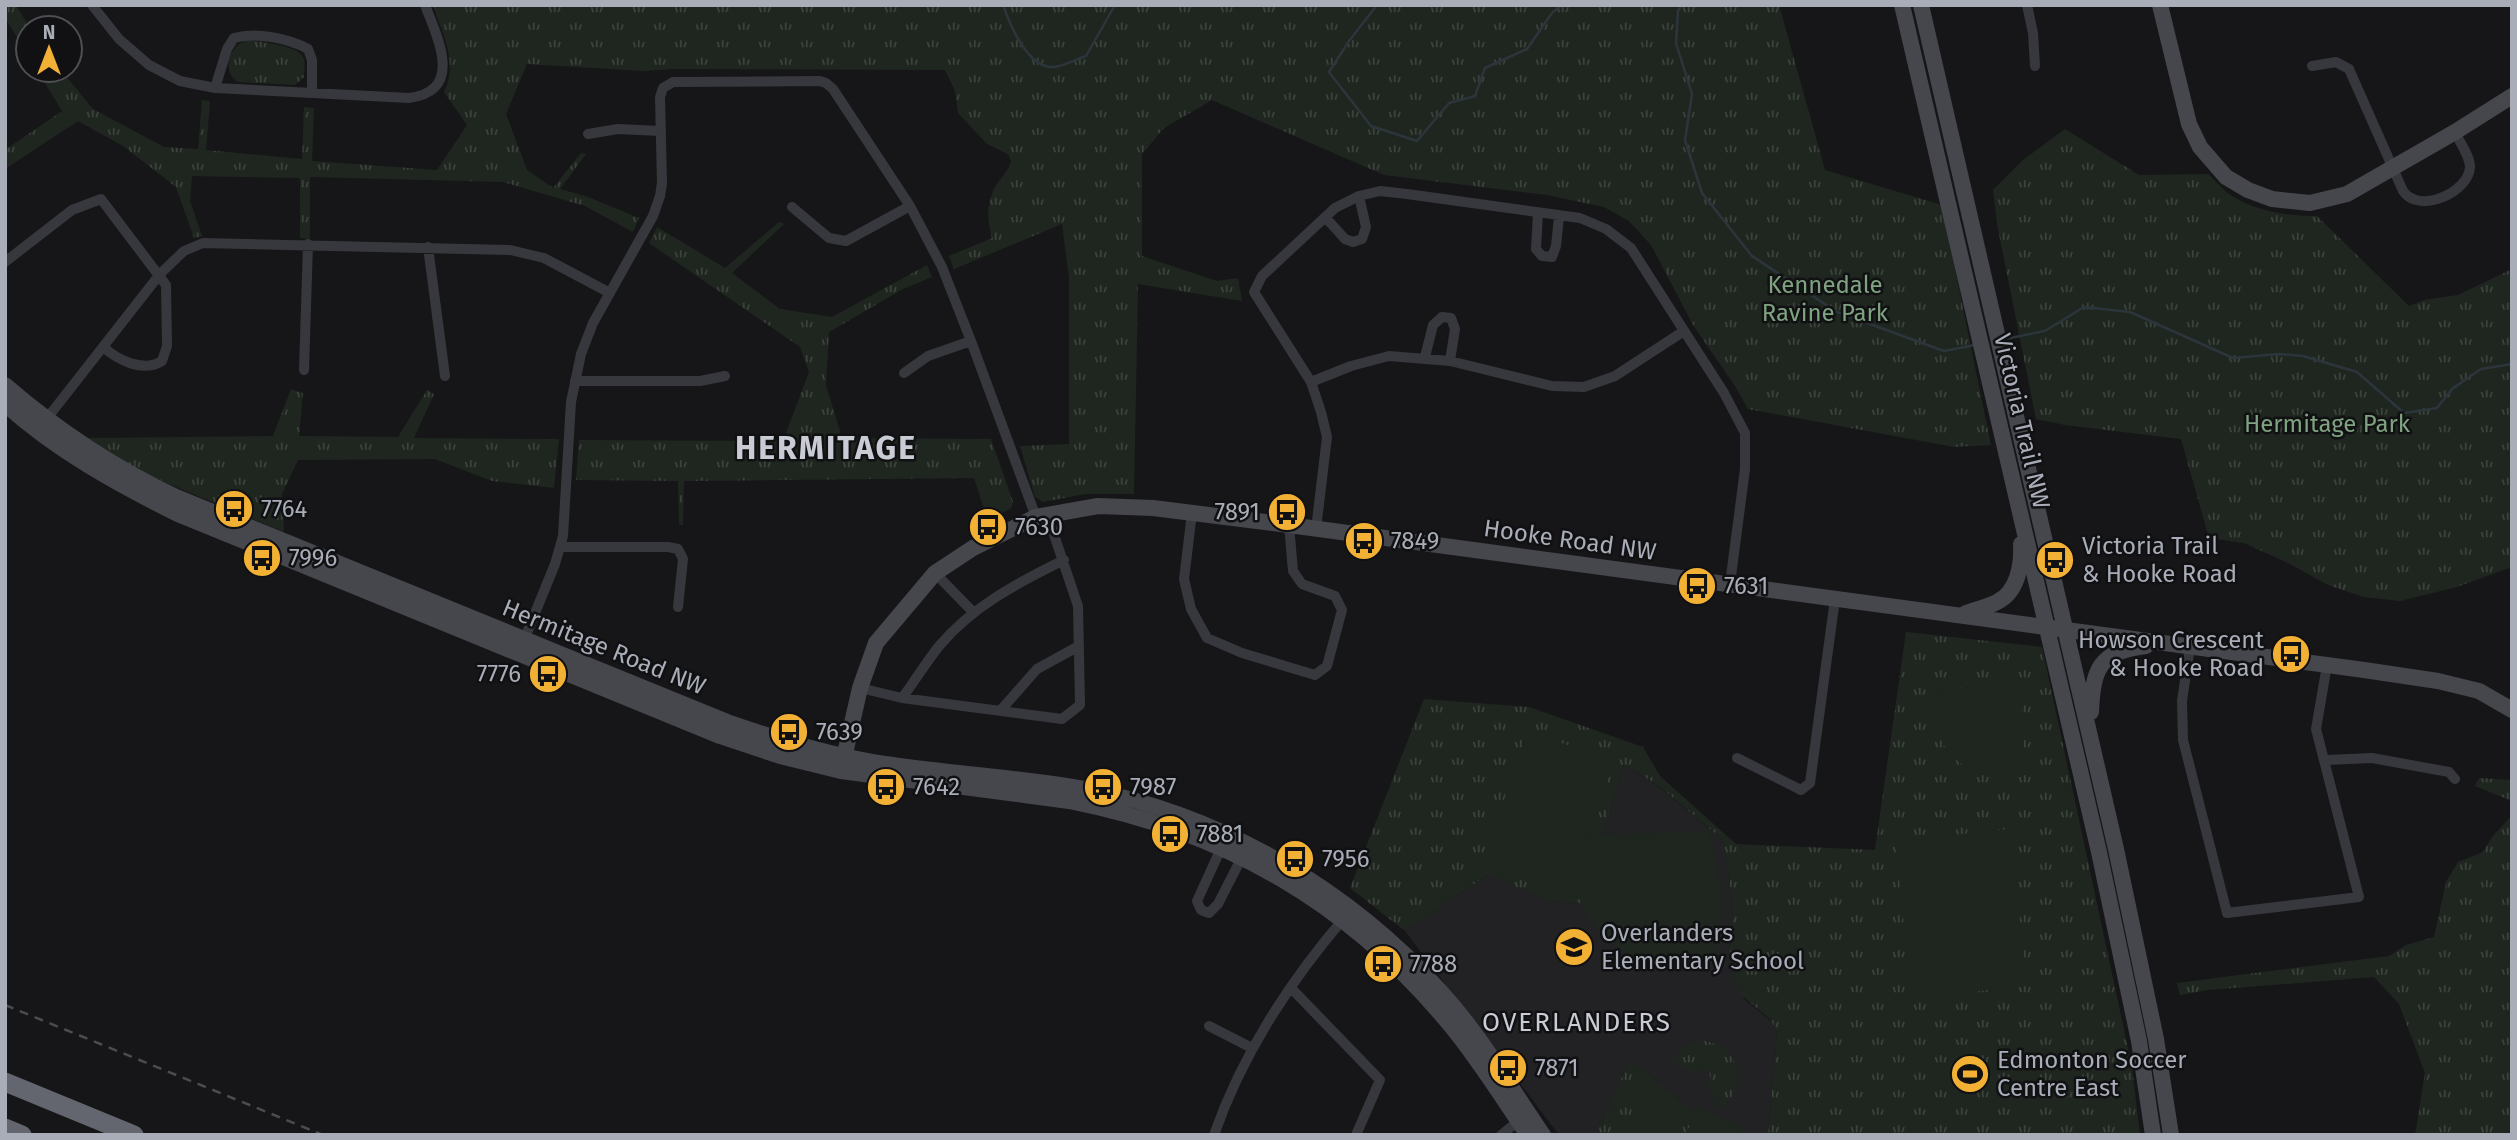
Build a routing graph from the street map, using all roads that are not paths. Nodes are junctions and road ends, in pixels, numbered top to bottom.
1 (92, 5) edge
2 (425, 5) edge
3 (1902, 5) edge
4 (1921, 5) edge
5 (2160, 5) edge
6 (2029, 6) edge
7 (2035, 66) dead end
8 (2312, 66) dead end
9 (215, 88) junction
10 (312, 93) junction
11 (2512, 96) edge
12 (660, 131) junction
13 (2455, 132) junction
14 (588, 134) dead end
15 (2394, 168) junction
16 (1359, 197) junction
17 (910, 206) junction
18 (792, 207) dead end
19 (1538, 213) junction
20 (1325, 217) junction
21 (1559, 217) junction
22 (308, 244) junction
23 (428, 247) junction
24 (5, 262) edge
25 (160, 274) junction
26 (610, 293) junction
27 (1684, 331) junction
28 (971, 341) junction
29 (103, 347) junction
30 (1426, 358) junction
31 (1450, 361) junction
32 (304, 370) dead end
33 (904, 373) dead end
34 (444, 376) dead end
35 (725, 376) dead end
36 (575, 381) junction
37 (1311, 382) junction
38 (5, 385) edge
39 (5, 404) edge
40 (47, 417) junction
41 (31, 426) junction
42 (2018, 504) junction
43 (1192, 513) junction
44 (1042, 516) junction
45 (1289, 525) junction
46 (1316, 528) junction
47 (561, 547) junction
48 (1064, 560) junction
49 (935, 573) junction
50 (1730, 584) junction
51 (1835, 599) junction
52 (678, 607) dead end
53 (973, 612) junction
54 (1960, 615) junction
55 (2047, 626) junction
56 (2065, 629) junction
57 (2166, 644) junction
58 (1079, 646) junction
59 (522, 647) junction
60 (2190, 647) junction
61 (2327, 665) junction
62 (860, 688) junction
63 (902, 698) junction
64 (2512, 709) edge
65 (1000, 711) junction
66 (2090, 736) junction
67 (1737, 758) dead end
68 (2326, 760) junction
69 (843, 764) junction
70 (2455, 779) dead end
71 (1224, 841) junction
72 (1245, 852) junction
73 (1347, 915) junction
74 (1291, 988) junction
75 (1209, 1026) dead end
76 (2156, 1039) junction
77 (2139, 1041) junction
78 (1252, 1048) junction
79 (5, 1083) edge
80 (1523, 1117) junction
81 (5, 1128) edge
82 (22, 1135) edge
83 (134, 1135) edge
84 (1214, 1135) edge
85 (1356, 1135) edge
86 (1501, 1135) edge
87 (1528, 1135) edge
88 (1543, 1135) edge
89 (2153, 1135) edge
90 (2171, 1135) edge

1 - 9 street
2 - 10 street
3 - 42 street, Victoria Trail NW
4 - 56 street, Victoria Trail NW
5 - 15 street
6 - 7 street
8 - 15 street
9 - 10 street
9 - 10 street
11 - 13 street
12 - 14 street
12 - 17 street
12 - 26 street
13 - 15 street
13 - 15 street
16 - 19 street
16 - 20 street
16 - 20 street
17 - 18 street
17 - 28 street
19 - 21 street
19 - 21 street
20 - 37 street
21 - 27 street
22 - 23 street
22 - 25 street
22 - 32 street
23 - 26 street
23 - 34 street
24 - 25 street
25 - 29 street
25 - 29 street
26 - 36 street
27 - 31 street
27 - 50 street
28 - 33 street
28 - 44 street
29 - 40 street
30 - 31 street
30 - 31 street
30 - 37 street
35 - 36 street
36 - 47 street
37 - 46 street
38 - 40 street, Hermitage Road NW
39 - 41 street, Hermitage Road NW
40 - 41 street
40 - 59 street, Hermitage Road NW
41 - 59 street, Hermitage Road NW
42 - 54 street
42 - 55 street, Victoria Trail NW
43 - 44 street, Hooke Road NW
43 - 45 street, Hooke Road NW
43 - 45 street
44 - 48 street
44 - 49 street, Hooke Road NW
45 - 46 street, Hooke Road NW
46 - 50 street, Hooke Road NW
47 - 52 street
47 - 59 street
48 - 53 street
48 - 58 street
49 - 53 street
49 - 62 street, Hooke Road NW
50 - 51 street, Hooke Road NW
51 - 54 street, Hooke Road NW
51 - 67 street
53 - 63 street
54 - 55 street, Hooke Road NW
55 - 56 street, Hooke Road NW
55 - 77 street, Victoria Trail NW
56 - 57 street, Hooke Road NW
56 - 66 street, Victoria Trail NW
57 - 60 street, Hooke Road NW
57 - 66 street
58 - 65 street
58 - 65 street
59 - 69 street, Hermitage Road NW
60 - 61 street, Hooke Road NW
60 - 68 street
61 - 64 street, Hooke Road NW
61 - 68 street
62 - 63 street
62 - 69 street, Hooke Road NW
63 - 65 street
66 - 76 street, Victoria Trail NW
68 - 70 street
69 - 71 street, Hermitage Road NW
71 - 72 street, Hermitage Road NW
71 - 72 street
72 - 73 street, Hermitage Road NW
73 - 74 street
73 - 80 street, Hermitage Road NW
74 - 78 street
74 - 85 street
75 - 78 street
76 - 77 street
76 - 90 street, Victoria Trail NW
77 - 89 street, Victoria Trail NW
78 - 84 street
79 - 83 highway
80 - 86 street
80 - 87 street, Hermitage Road NW
80 - 88 street, Hermitage Road NW
81 - 82 highway

